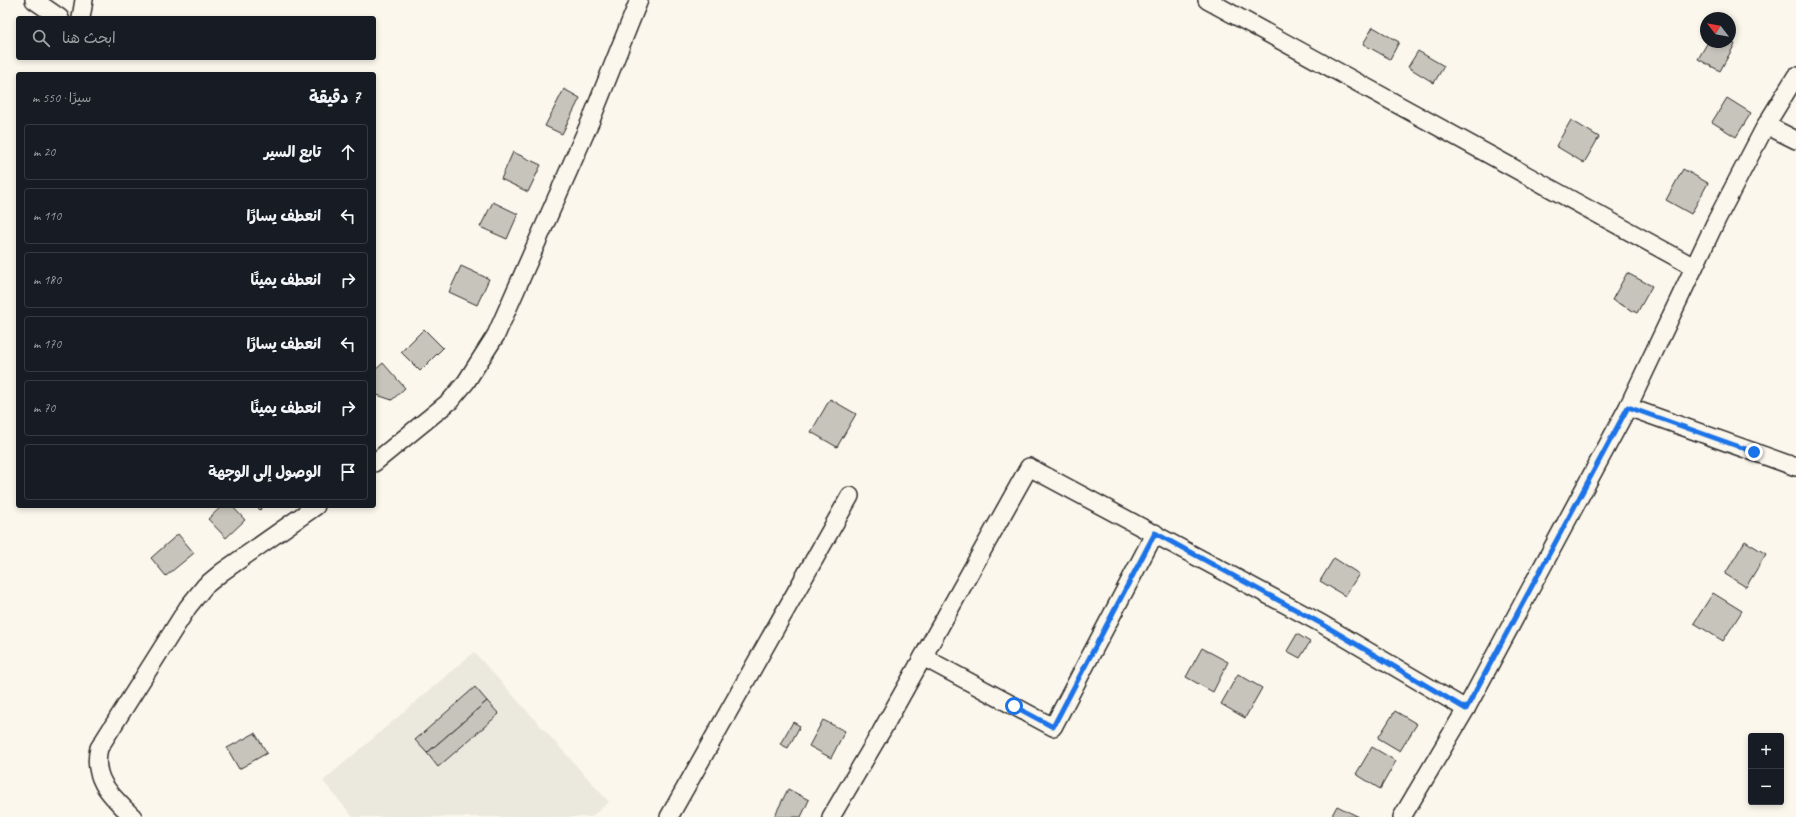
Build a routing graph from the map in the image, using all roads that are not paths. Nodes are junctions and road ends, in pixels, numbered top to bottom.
1 (34, 0) edge
2 (84, 0) edge
3 (639, 0) edge
4 (1207, 0) edge
5 (57, 16) edge
6 (81, 16) edge
7 (1796, 76) edge
8 (1766, 126) junction
9 (1796, 140) edge
10 (1694, 267) junction
11 (1628, 407) junction
12 (376, 461) edge
13 (1796, 467) edge
14 (850, 496) dead end
15 (313, 508) edge
16 (1155, 533) junction
17 (923, 657) junction
18 (1466, 709) junction
19 (133, 817) edge
20 (669, 817) edge
21 (832, 817) edge
22 (1402, 817) edge

1 - 5 street
2 - 6 street
3 - 12 street
4 - 10 street
7 - 8 street
8 - 9 street
8 - 10 street
10 - 11 street
11 - 13 street
11 - 18 street
14 - 20 street
15 - 19 street
16 - 17 street
16 - 17 street
16 - 18 street
17 - 21 street
18 - 22 street

